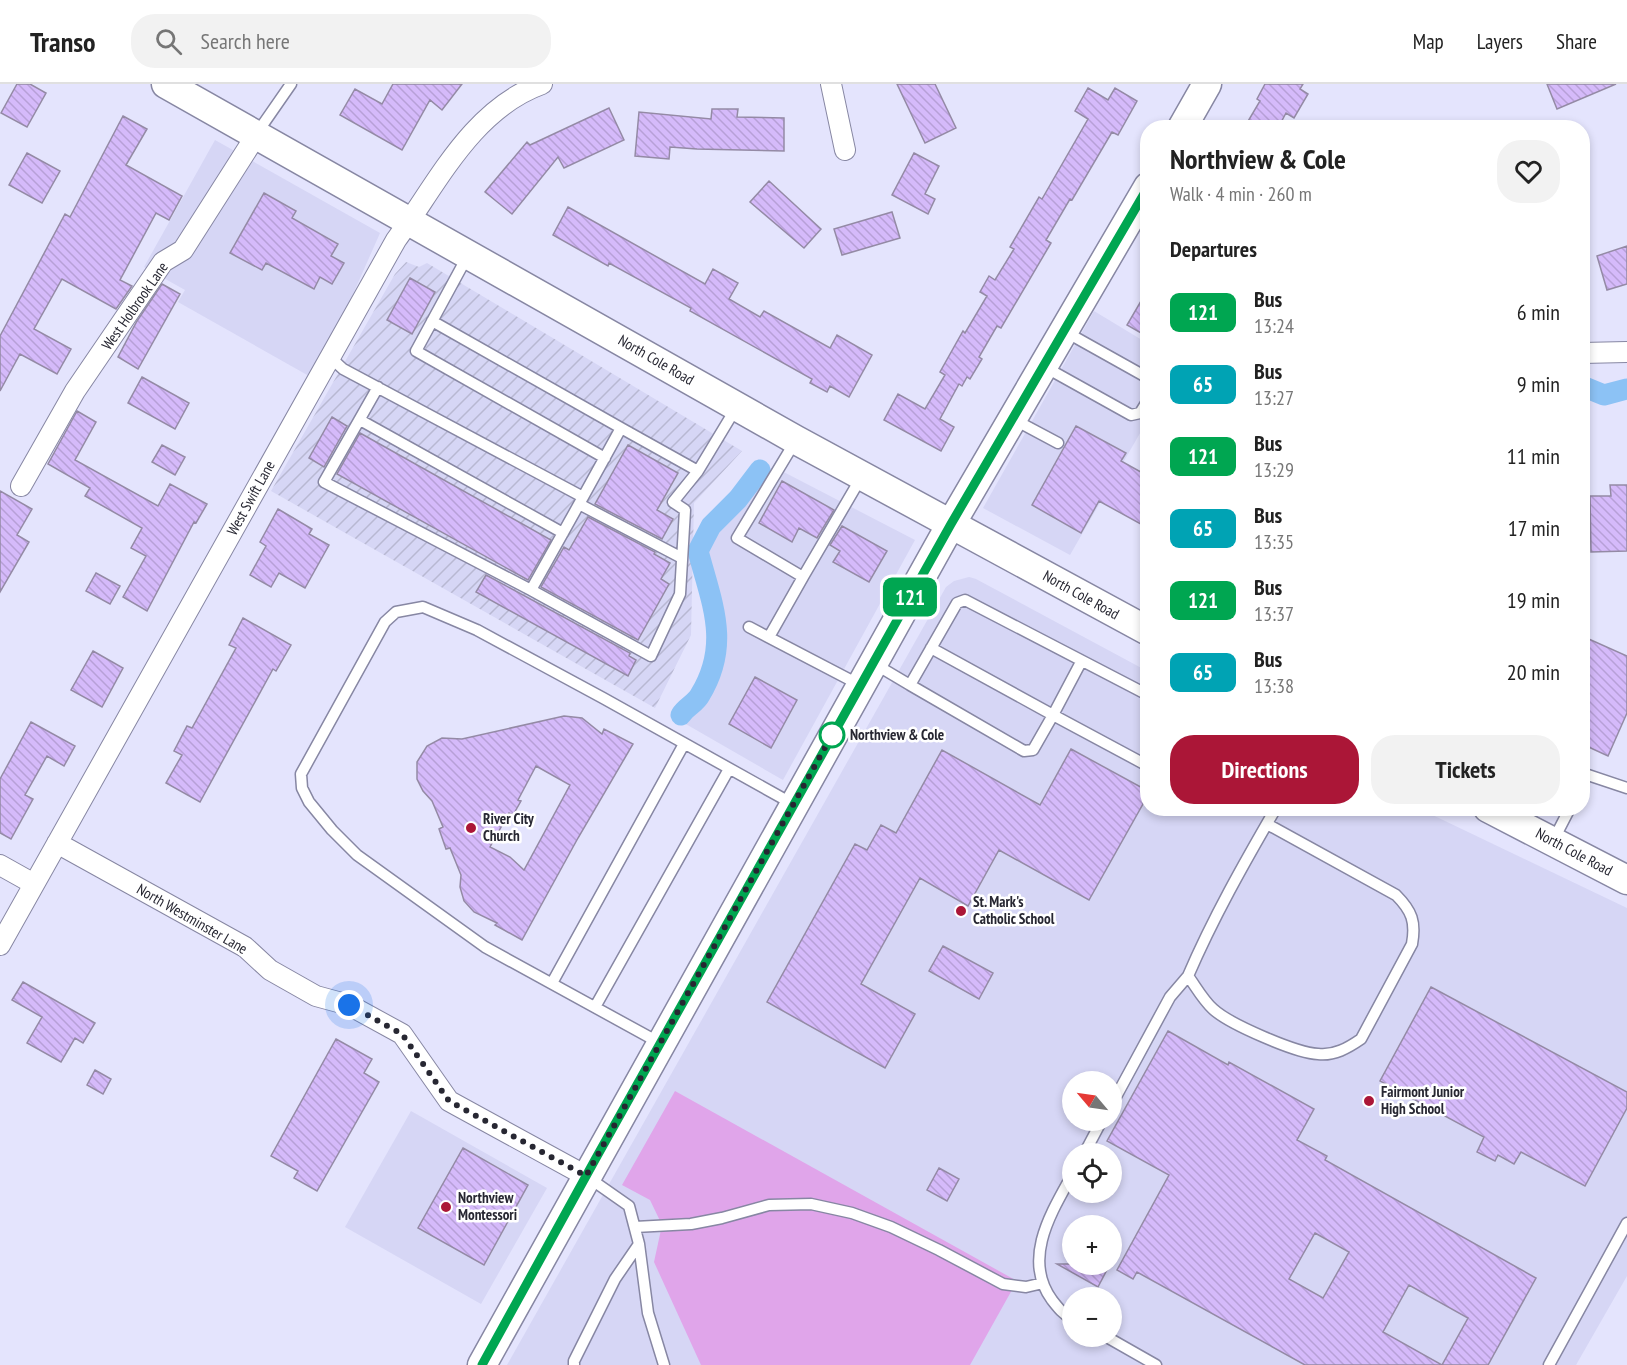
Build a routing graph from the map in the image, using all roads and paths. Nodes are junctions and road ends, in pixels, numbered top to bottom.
1 (166, 84) edge
2 (291, 84) edge
3 (542, 84) edge
4 (831, 84) edge
5 (1207, 84) edge
6 (1187, 120) edge
7 (257, 134) junction
8 (845, 150) dead end
9 (1140, 201) edge
10 (410, 220) junction
11 (469, 254) junction
12 (432, 321) junction
13 (1064, 331) junction
14 (1627, 352) edge
15 (1590, 354) edge
16 (330, 357) junction
17 (1043, 366) junction
18 (1140, 374) edge
19 (378, 387) junction
20 (737, 406) junction
21 (1140, 413) edge
22 (1012, 418) junction
23 (360, 420) junction
24 (621, 428) junction
25 (796, 440) junction
26 (1058, 444) dead end
27 (604, 458) junction
28 (698, 471) junction
29 (862, 476) junction
30 (21, 486) dead end
31 (581, 501) junction
32 (951, 524) junction
33 (563, 533) junction
34 (682, 558) junction
35 (803, 577) junction
36 (531, 590) junction
37 (749, 627) dead end
38 (1140, 627) edge
39 (769, 637) junction
40 (931, 648) junction
41 (1081, 662) junction
42 (867, 674) junction
43 (910, 685) junction
44 (1140, 691) edge
45 (1053, 715) junction
46 (684, 744) junction
47 (1140, 762) edge
48 (729, 769) junction
49 (1590, 779) edge
50 (1627, 788) edge
51 (794, 805) junction
52 (1272, 816) edge
53 (1504, 816) edge
54 (1566, 816) edge
55 (1267, 824) junction
56 (1553, 841) junction
57 (57, 843) junction
58 (0, 866) edge
59 (1627, 880) edge
60 (34, 884) junction
61 (0, 945) edge
62 (1188, 976) junction
63 (552, 984) junction
64 (595, 1007) junction
65 (660, 1043) junction
66 (1122, 1086) edge
67 (586, 1176) junction
68 (1062, 1194) edge
69 (1627, 1223) edge
70 (635, 1227) junction
71 (639, 1244) junction
72 (1043, 1283) junction
73 (1062, 1313) edge
74 (1122, 1346) edge
75 (482, 1365) edge
76 (574, 1365) edge
77 (664, 1365) edge
78 (1156, 1365) edge
79 (1550, 1365) edge

1 - 7 street, North Cole Road
2 - 7 lane
3 - 10 street, West Swift Lane
4 - 8 street
5 - 6 street
7 - 10 street, North Cole Road
7 - 30 street, West Holbrook Lane
9 - 13 street
10 - 11 street, North Cole Road
10 - 16 street, West Swift Lane
11 - 12 lane
11 - 20 street, North Cole Road
12 - 24 lane
12 - 27 lane
13 - 17 street
13 - 18 lane
14 - 15 street
16 - 19 lane
16 - 57 street, West Swift Lane
17 - 21 lane
17 - 22 street
19 - 23 lane
19 - 31 lane
20 - 25 street, North Cole Road
20 - 28 lane
22 - 26 lane
22 - 32 street
23 - 33 lane
23 - 36 lane
24 - 27 lane
24 - 28 lane
25 - 29 street, North Cole Road
25 - 35 lane
27 - 31 lane
28 - 34 lane
29 - 32 street, North Cole Road
29 - 35 lane
31 - 33 lane
31 - 34 lane
32 - 38 street, North Cole Road
32 - 42 street
33 - 36 lane
34 - 36 lane
35 - 39 lane
37 - 39 lane
39 - 42 lane
40 - 41 lane
40 - 43 lane
40 - 45 lane
41 - 44 lane
41 - 45 lane
42 - 43 lane
42 - 51 street
43 - 45 lane
45 - 47 lane
46 - 48 lane
46 - 63 lane
46 - 63 lane
48 - 51 lane
48 - 64 lane
49 - 50 lane
51 - 65 street
52 - 55 lane
53 - 56 street, North Cole Road
54 - 56 lane
55 - 62 lane
55 - 62 lane
56 - 59 street, North Cole Road
57 - 60 street, West Swift Lane
57 - 67 street, North Westminster Lane
58 - 60 street
60 - 61 street, West Swift Lane
62 - 66 lane
63 - 64 lane
64 - 65 lane
65 - 67 street
67 - 70 lane
67 - 75 street
68 - 72 lane
69 - 79 lane
70 - 71 lane
70 - 72 lane
71 - 76 lane
71 - 77 lane
72 - 73 lane
74 - 78 lane

